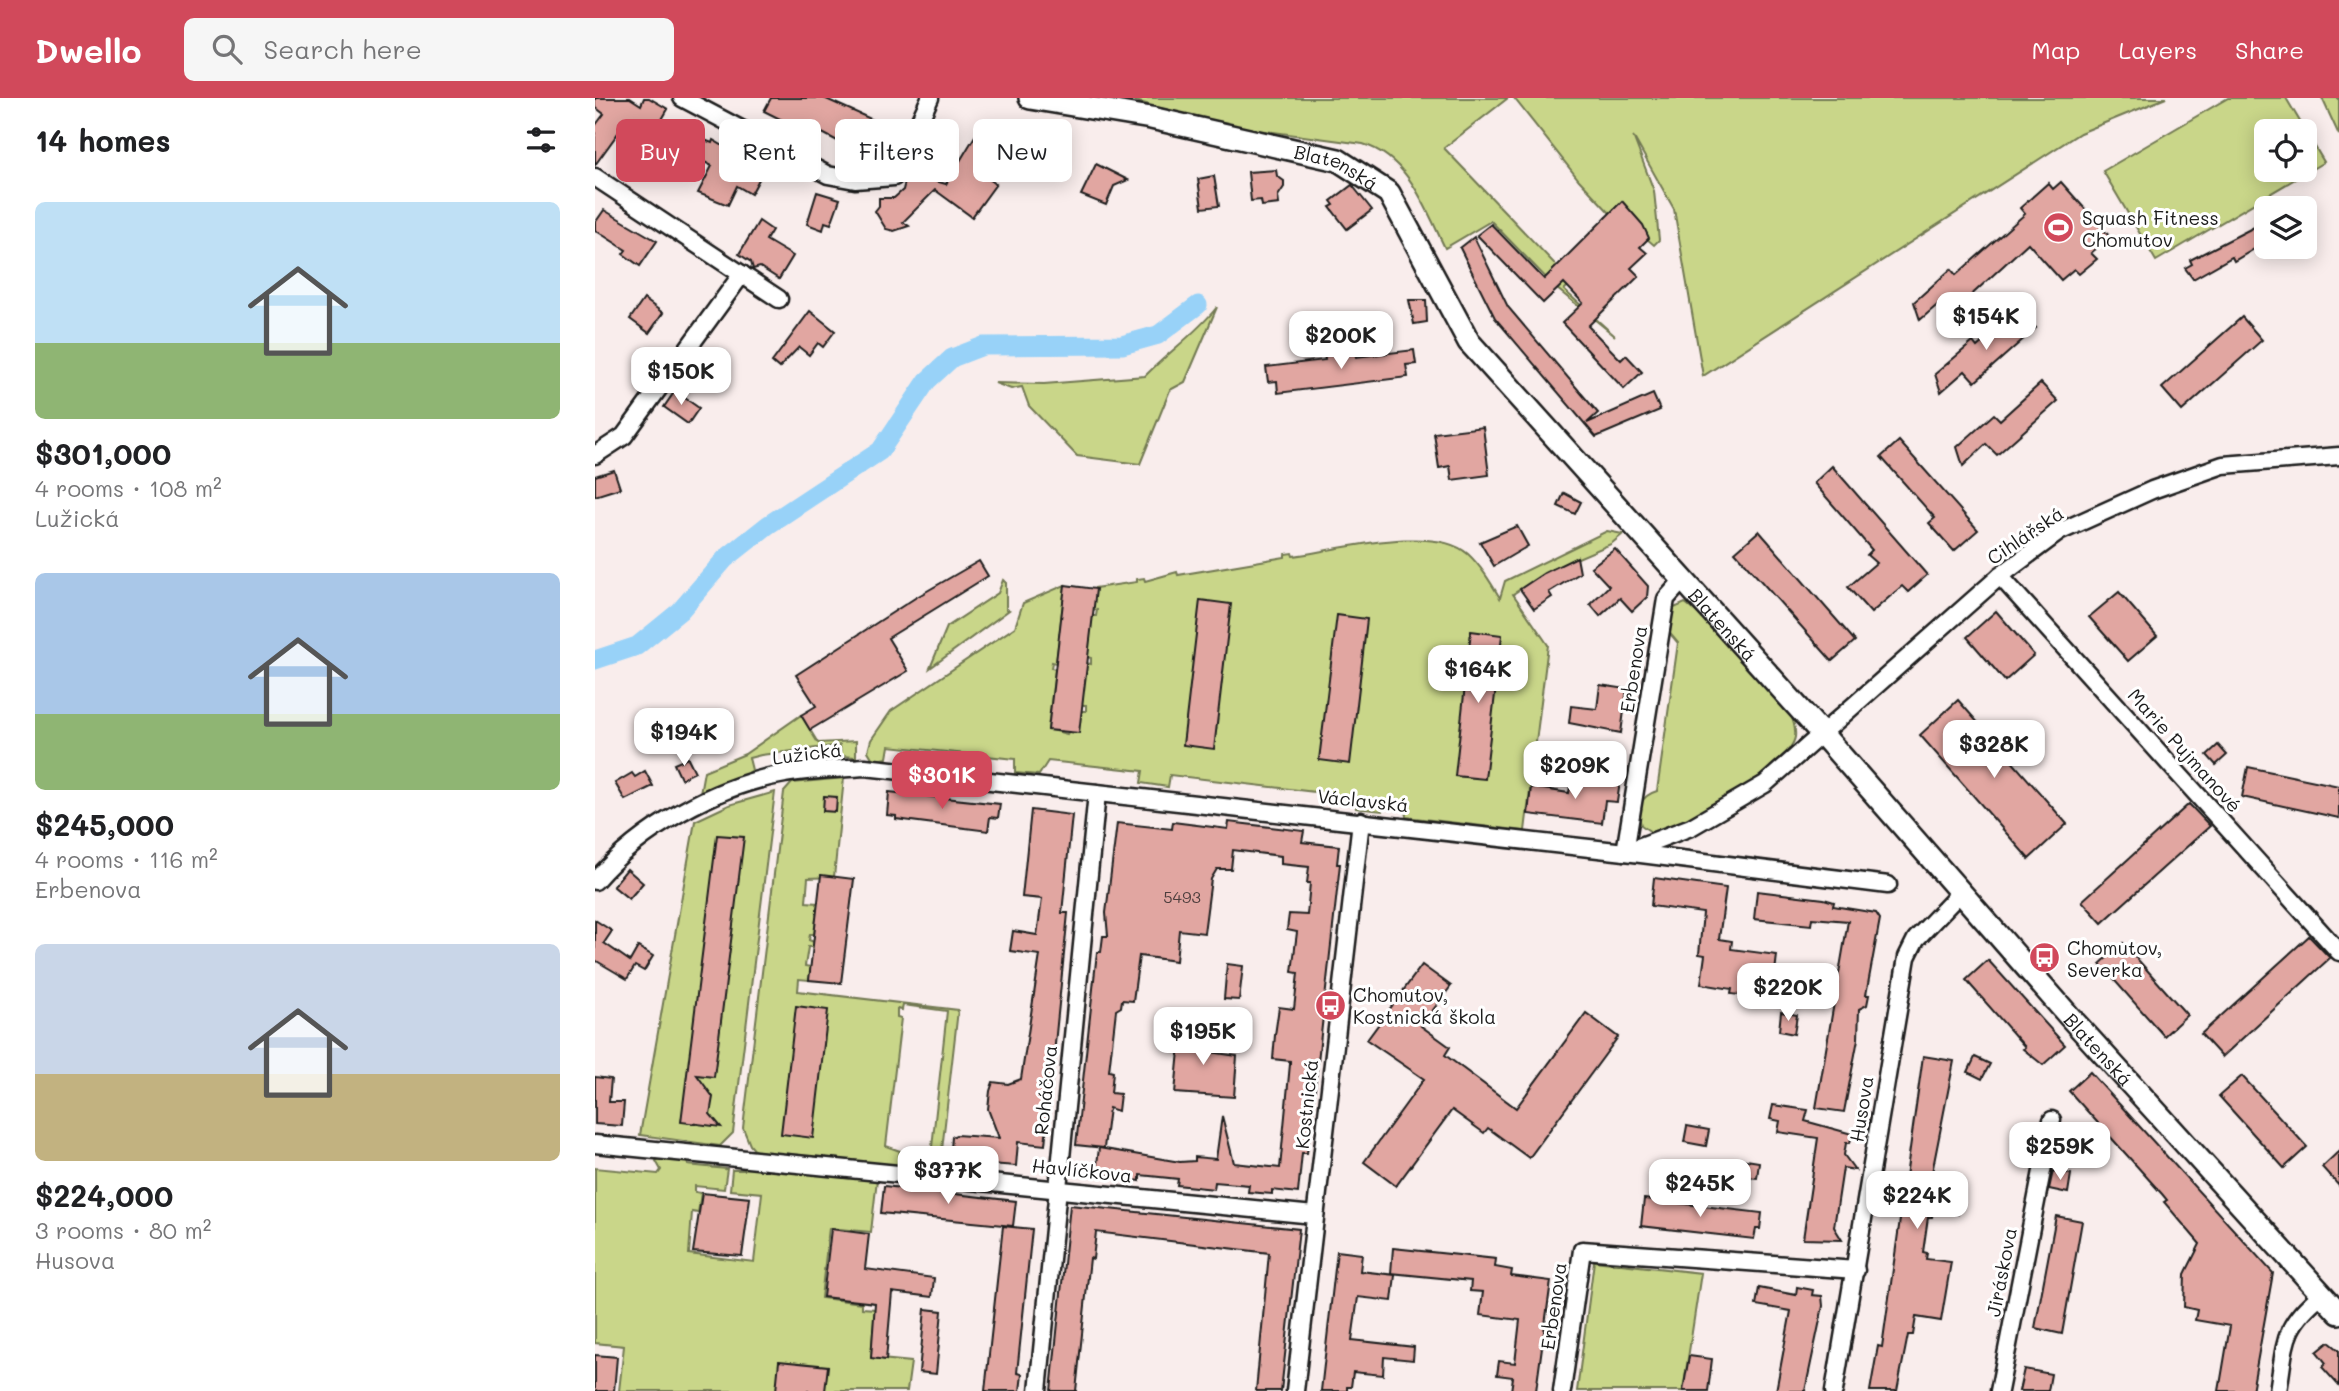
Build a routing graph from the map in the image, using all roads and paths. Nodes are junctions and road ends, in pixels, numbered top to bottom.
1 (682, 98) edge
2 (930, 98) edge
3 (1030, 98) edge
4 (595, 177) edge
5 (742, 274) junction
6 (779, 299) dead end
7 (595, 455) edge
8 (2339, 456) edge
9 (2000, 576) junction
10 (1682, 581) junction
11 (1823, 735) junction
12 (1097, 793) junction
13 (1361, 821) junction
14 (1625, 852) junction
15 (595, 881) edge
16 (1888, 885) dead end
17 (1960, 893) junction
18 (2339, 952) edge
19 (2052, 1120) dead end
20 (595, 1144) edge
21 (1057, 1188) junction
22 (1314, 1215) junction
23 (1856, 1270) junction
24 (2322, 1294) junction
25 (2339, 1313) edge
26 (1038, 1391) edge
27 (1295, 1391) edge
28 (1562, 1391) edge
29 (1834, 1391) edge
30 (1999, 1391) edge
31 (2278, 1391) edge

1 - 2 street
3 - 10 street, Blatenská
4 - 5 street
5 - 6 street
5 - 7 street
8 - 9 street, Cihlářská
9 - 11 street, Cihlářská
9 - 18 street, Marie Pujmanové
10 - 11 street, Blatenská
10 - 14 street, Erbenova
11 - 14 street, Václavská
11 - 17 street, Blatenská
12 - 13 street, Václavská
12 - 15 street, Lužická
12 - 21 street, Roháčova
13 - 14 street, Václavská
13 - 22 street, Kostnická
14 - 16 street, Václavská
17 - 23 street, Husova
17 - 24 street, Blatenská
19 - 30 street, Jiráskova
20 - 21 street, Havlíčkova
21 - 22 street, Havlíčkova
21 - 26 street, Roháčova
22 - 27 street, Kostnická
23 - 28 street, Erbenova
23 - 29 street, Husova
24 - 25 street, Blatenská
24 - 31 street

